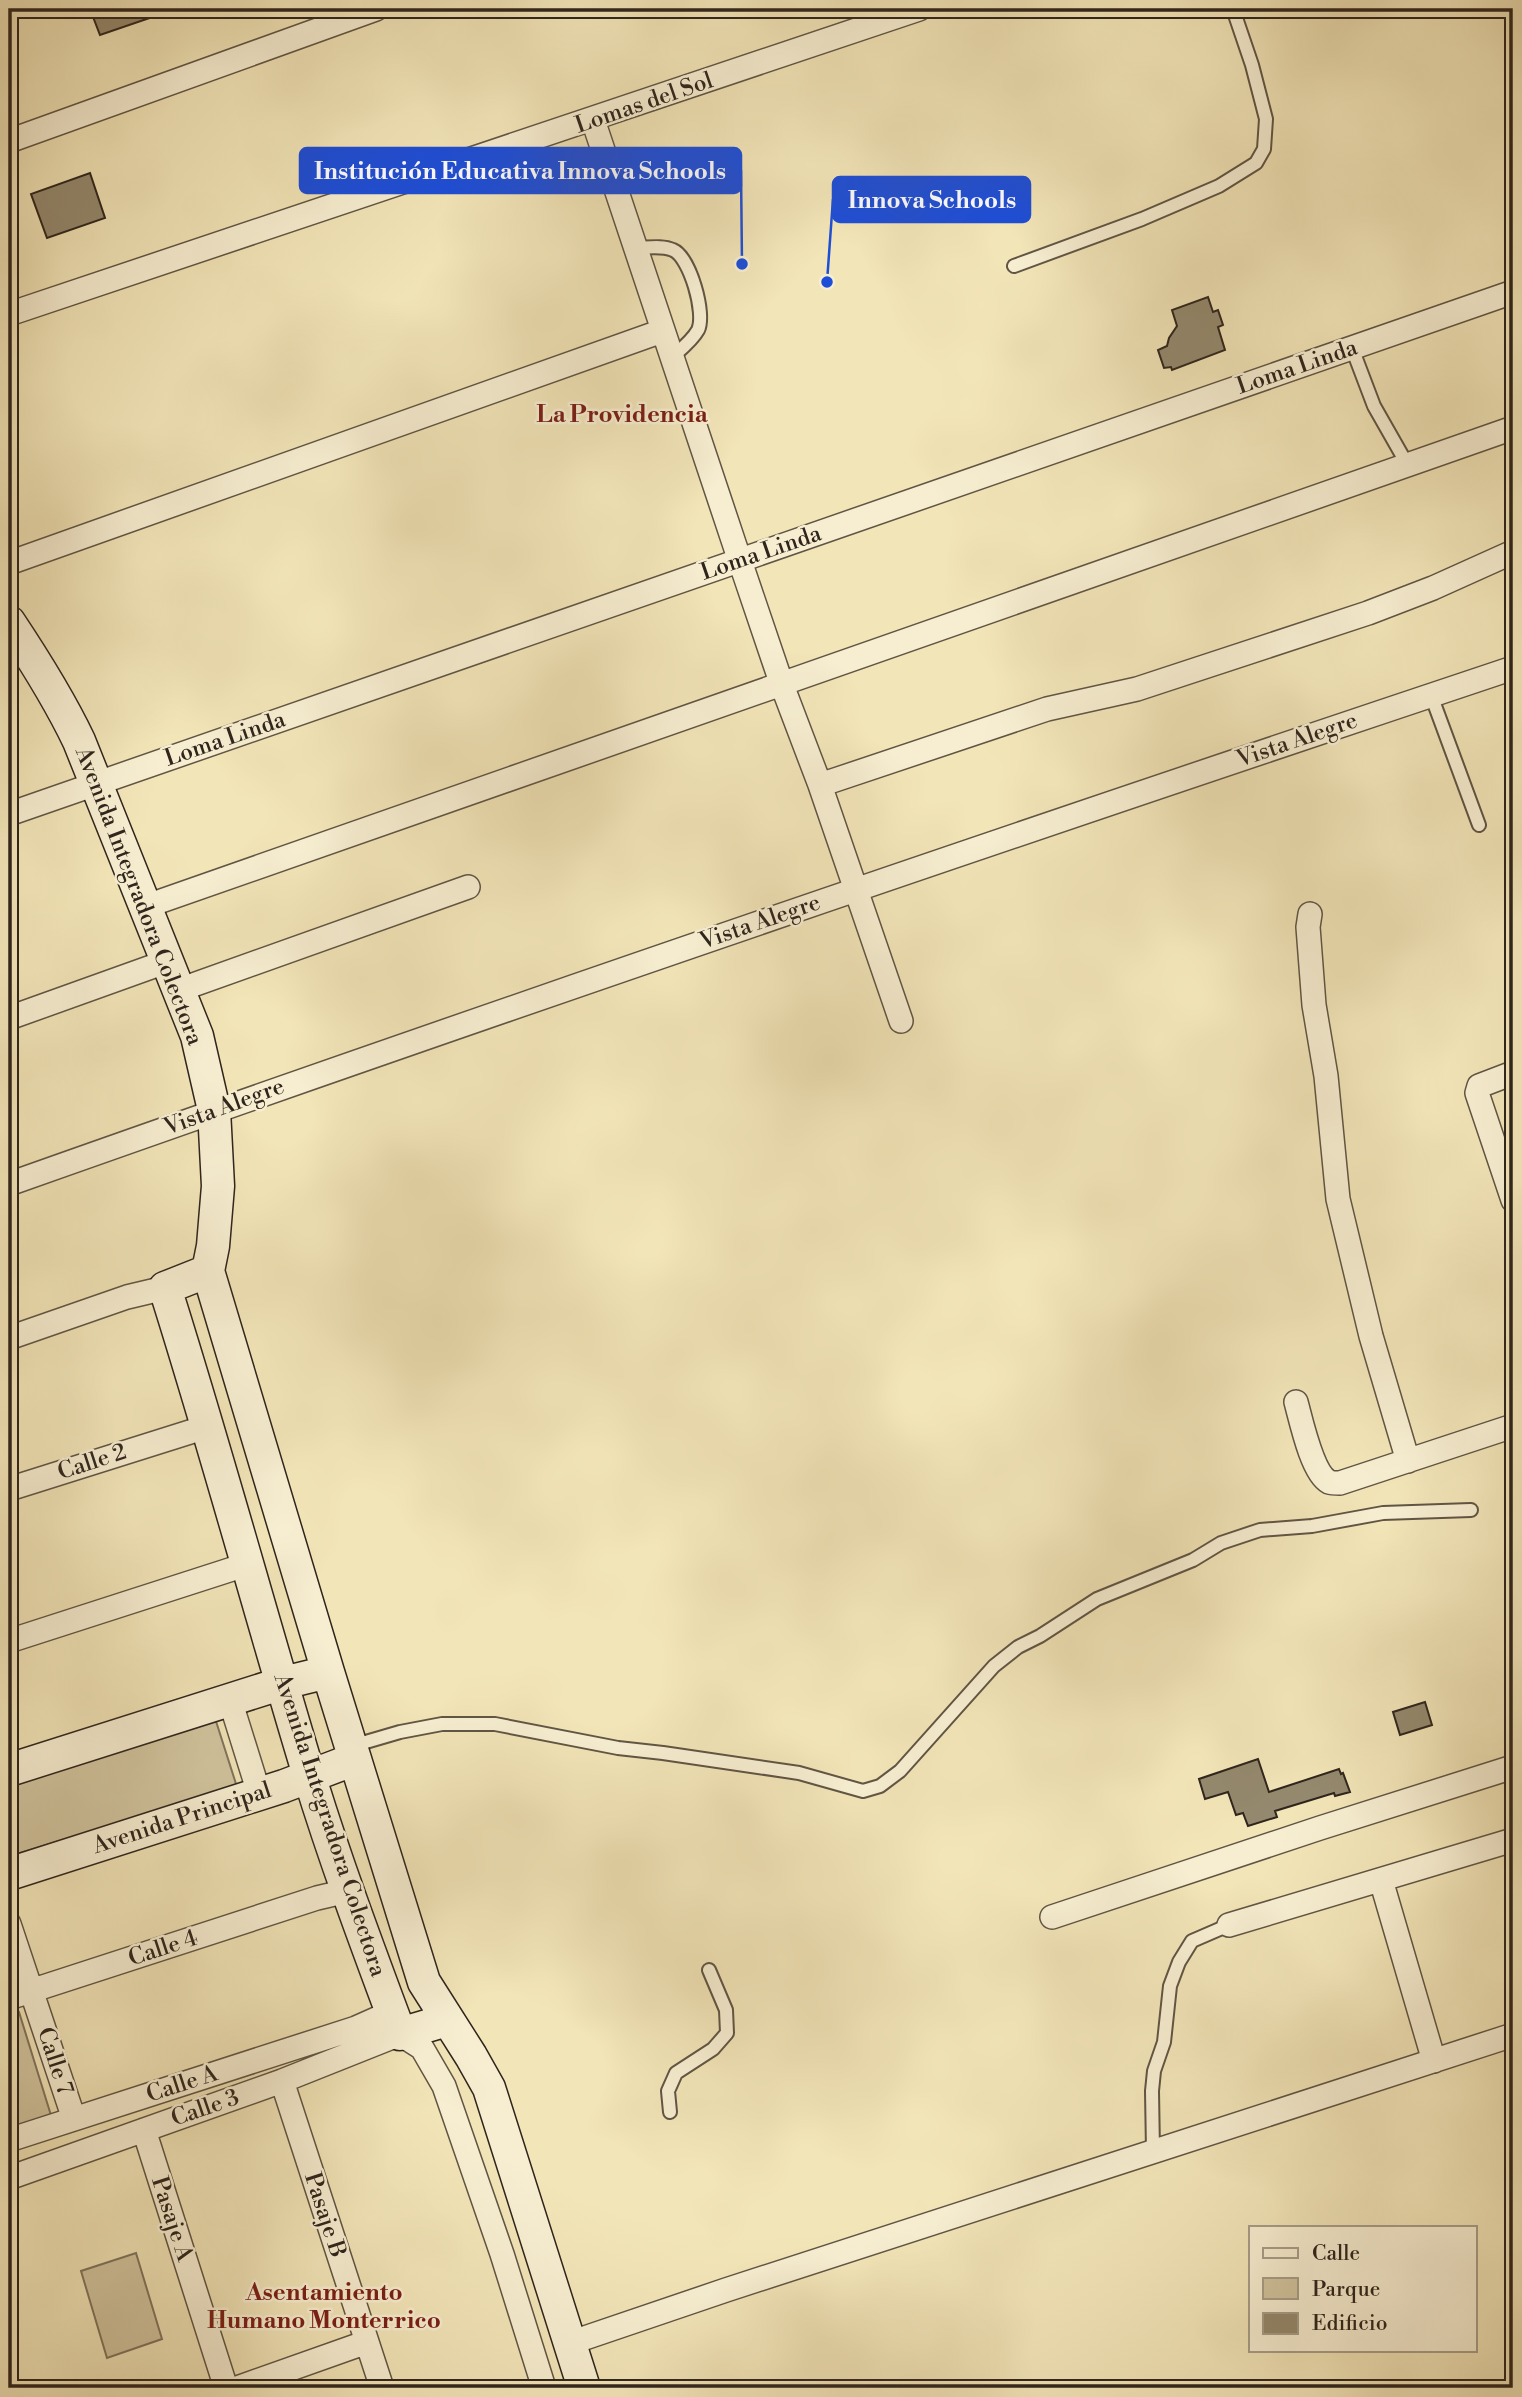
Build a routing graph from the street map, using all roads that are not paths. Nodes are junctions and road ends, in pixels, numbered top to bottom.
1 (376, 9) edge
2 (919, 9) edge
3 (1233, 9) edge
4 (593, 120) junction
5 (9, 141) edge
6 (635, 248) junction
7 (1014, 265) dead end
8 (1513, 292) edge
9 (9, 314) edge
10 (662, 331) junction
11 (1352, 348) junction
12 (671, 358) junction
13 (1513, 428) edge
14 (1407, 464) junction
15 (1513, 552) edge
16 (740, 561) junction
17 (9, 563) edge
18 (9, 622) edge
19 (1513, 668) edge
20 (782, 685) junction
21 (1431, 695) junction
22 (96, 784) junction
23 (820, 785) junction
24 (9, 814) edge
25 (1479, 825) dead end
26 (468, 887) dead end
27 (855, 889) junction
28 (144, 907) junction
29 (1310, 914) dead end
30 (168, 961) junction
31 (179, 990) junction
32 (9, 1018) edge
33 (901, 1021) dead end
34 (1513, 1073) edge
35 (214, 1110) junction
36 (9, 1184) edge
37 (1513, 1200) edge
38 (208, 1271) junction
39 (165, 1288) junction
40 (9, 1338) edge
41 (1296, 1402) dead end
42 (209, 1426) junction
43 (1513, 1426) edge
44 (1408, 1461) junction
45 (9, 1489) edge
46 (1471, 1510) dead end
47 (234, 1568) junction
48 (9, 1641) edge
49 (328, 1672) junction
50 (283, 1683) junction
51 (230, 1700) junction
52 (353, 1752) junction
53 (1513, 1767) edge
54 (9, 1770) edge
55 (309, 1774) junction
56 (259, 1793) junction
57 (1513, 1840) edge
58 (9, 1874) edge
59 (1381, 1880) junction
60 (332, 1895) junction
61 (1052, 1917) dead end
62 (9, 1924) edge
63 (1228, 1925) joint
64 (709, 1970) dead end
65 (31, 1990) junction
66 (9, 1998) edge
67 (447, 2020) junction
68 (396, 2023) junction
69 (1513, 2035) edge
70 (1434, 2061) junction
71 (282, 2081) junction
72 (670, 2112) dead end
73 (74, 2119) junction
74 (144, 2130) junction
75 (9, 2140) edge
76 (1153, 2151) junction
77 (9, 2178) edge
78 (367, 2342) junction
79 (570, 2343) junction
80 (226, 2388) edge
81 (237, 2388) edge
82 (382, 2388) edge
83 (544, 2388) edge
84 (584, 2388) edge

1 - 5 street
2 - 4 street, Lomas del Sol
3 - 7 lane
4 - 6 street
4 - 9 street, Lomas del Sol
6 - 10 street
6 - 12 lane
8 - 11 street, Loma Linda
10 - 12 street
10 - 17 street
11 - 14 lane
11 - 16 street, Loma Linda
12 - 16 street
13 - 14 street
14 - 20 street
15 - 23 street
16 - 20 street
16 - 22 street, Loma Linda
18 - 22 street, Avenida Integradora Colectora
19 - 21 street, Vista Alegre
20 - 23 street
20 - 28 street
21 - 25 lane
21 - 27 street, Vista Alegre
22 - 24 street, Loma Linda
22 - 28 street, Avenida Integradora Colectora
23 - 27 street
26 - 31 street
27 - 33 street
27 - 35 street, Vista Alegre
28 - 30 street, Avenida Integradora Colectora
29 - 44 street
30 - 31 street, Avenida Integradora Colectora
30 - 32 street
31 - 35 street, Avenida Integradora Colectora
34 - 37 street
35 - 36 street, Vista Alegre
35 - 38 street, Avenida Integradora Colectora
38 - 39 street
38 - 49 street, Avenida Integradora Colectora
39 - 40 street
39 - 42 street, Avenida Integradora Colectora
41 - 44 street
42 - 45 street, Calle 2
42 - 47 street, Avenida Integradora Colectora
43 - 44 street
46 - 52 lane
47 - 48 street
47 - 50 street, Avenida Integradora Colectora
49 - 50 street
49 - 52 street, Avenida Integradora Colectora
50 - 51 street
50 - 55 street, Avenida Integradora Colectora
51 - 54 street
51 - 56 street
52 - 55 street, Avenida Principal
52 - 67 street, Avenida Integradora Colectora
53 - 61 street
55 - 56 street, Avenida Principal
55 - 60 street, Avenida Integradora Colectora
56 - 58 street, Avenida Principal
57 - 59 street
59 - 63 street
59 - 70 street
60 - 65 street, Calle 4
60 - 68 street, Avenida Integradora Colectora
62 - 65 street, Calle 7
63 - 76 lane
64 - 72 lane
65 - 66 street, Calle 4
65 - 73 street, Calle 7
67 - 68 street
67 - 79 street, Avenida Integradora Colectora
68 - 71 street, Calle 3
68 - 73 street, Calle A
68 - 83 street
69 - 70 street
70 - 76 street
71 - 74 street, Calle 3
71 - 78 street, Pasaje B
73 - 75 street, Calle A
74 - 77 street, Calle 3
74 - 80 street, Pasaje A
76 - 79 street
78 - 81 street
78 - 82 street, Pasaje B
79 - 84 street, Avenida Integradora Colectora

